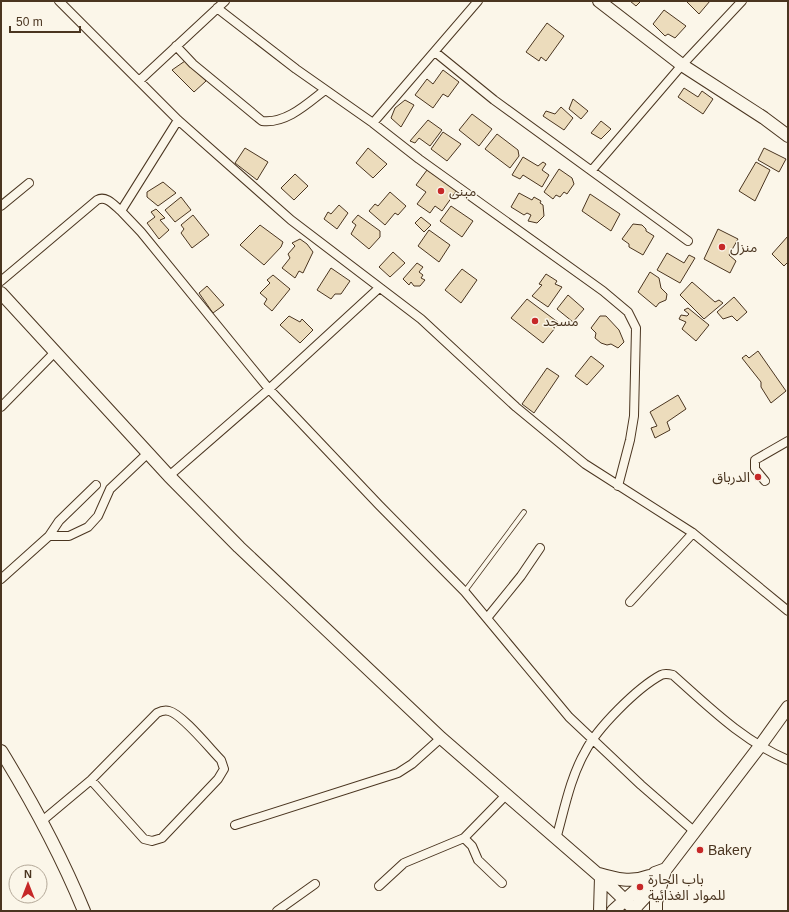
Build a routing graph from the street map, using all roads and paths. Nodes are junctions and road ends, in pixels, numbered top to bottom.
1 (59, 1) edge
2 (225, 1) edge
3 (478, 1) edge
4 (599, 1) edge
5 (742, 1) edge
6 (217, 8) junction
7 (176, 46) junction
8 (435, 52) junction
9 (682, 65) junction
10 (139, 81) junction
11 (325, 90) junction
12 (178, 120) junction
13 (373, 123) junction
14 (788, 136) edge
15 (592, 170) junction
16 (29, 183) dead end
17 (1, 206) edge
18 (121, 211) junction
19 (688, 241) dead end
20 (1, 281) edge
21 (378, 288) junction
22 (1, 293) edge
23 (55, 352) junction
24 (269, 389) junction
25 (1, 406) edge
26 (788, 441) edge
27 (148, 453) junction
28 (169, 476) junction
29 (765, 481) dead end
30 (96, 485) dead end
31 (618, 486) junction
32 (524, 512) dead end
33 (693, 533) junction
34 (49, 536) junction
35 (540, 548) dead end
36 (1, 579) edge
37 (465, 592) junction
38 (630, 602) dead end
39 (788, 611) edge
40 (487, 618) junction
41 (788, 707) edge
42 (441, 738) junction
43 (593, 739) junction
44 (760, 746) junction
45 (1, 751) edge
46 (788, 760) edge
47 (91, 780) junction
48 (506, 795) junction
49 (42, 821) junction
50 (235, 825) dead end
51 (695, 832) junction
52 (464, 838) junction
53 (556, 839) junction
54 (661, 874) junction
55 (598, 875) junction
56 (502, 883) dead end
57 (315, 884) dead end
58 (378, 886) dead end
59 (624, 900) junction
60 (634, 910) edge
61 (84, 911) edge
62 (277, 911) edge
63 (600, 911) edge
64 (612, 911) edge
65 (656, 911) edge

1 - 10 street
2 - 6 street
3 - 8 street
4 - 9 street
5 - 9 street
6 - 7 street
6 - 11 street
7 - 10 street
7 - 11 street
8 - 13 street
8 - 15 street
9 - 14 street
9 - 15 street
10 - 12 street
11 - 13 street
12 - 18 street
12 - 21 street
13 - 31 street
15 - 19 street
16 - 17 street
18 - 20 street
18 - 24 street
21 - 24 street
21 - 31 street
22 - 23 street
23 - 25 street
23 - 27 street
24 - 28 street
24 - 37 street
26 - 29 street
27 - 28 street
27 - 34 street
28 - 42 street
30 - 34 street
31 - 33 street
32 - 37 lane
33 - 38 street
33 - 39 street
34 - 36 street
35 - 40 street
37 - 40 street
40 - 43 street
41 - 44 street
42 - 48 street
42 - 50 street
43 - 44 street
43 - 51 street
43 - 53 street
44 - 46 street
44 - 51 street
45 - 49 street
47 - 47 street
47 - 49 street
48 - 52 street
48 - 53 street
49 - 61 street
51 - 54 street
52 - 56 street
52 - 58 street
53 - 55 street
54 - 55 street
54 - 59 street
54 - 60 street
54 - 65 street
55 - 59 street
55 - 63 street
57 - 62 street
59 - 60 street
59 - 64 street

